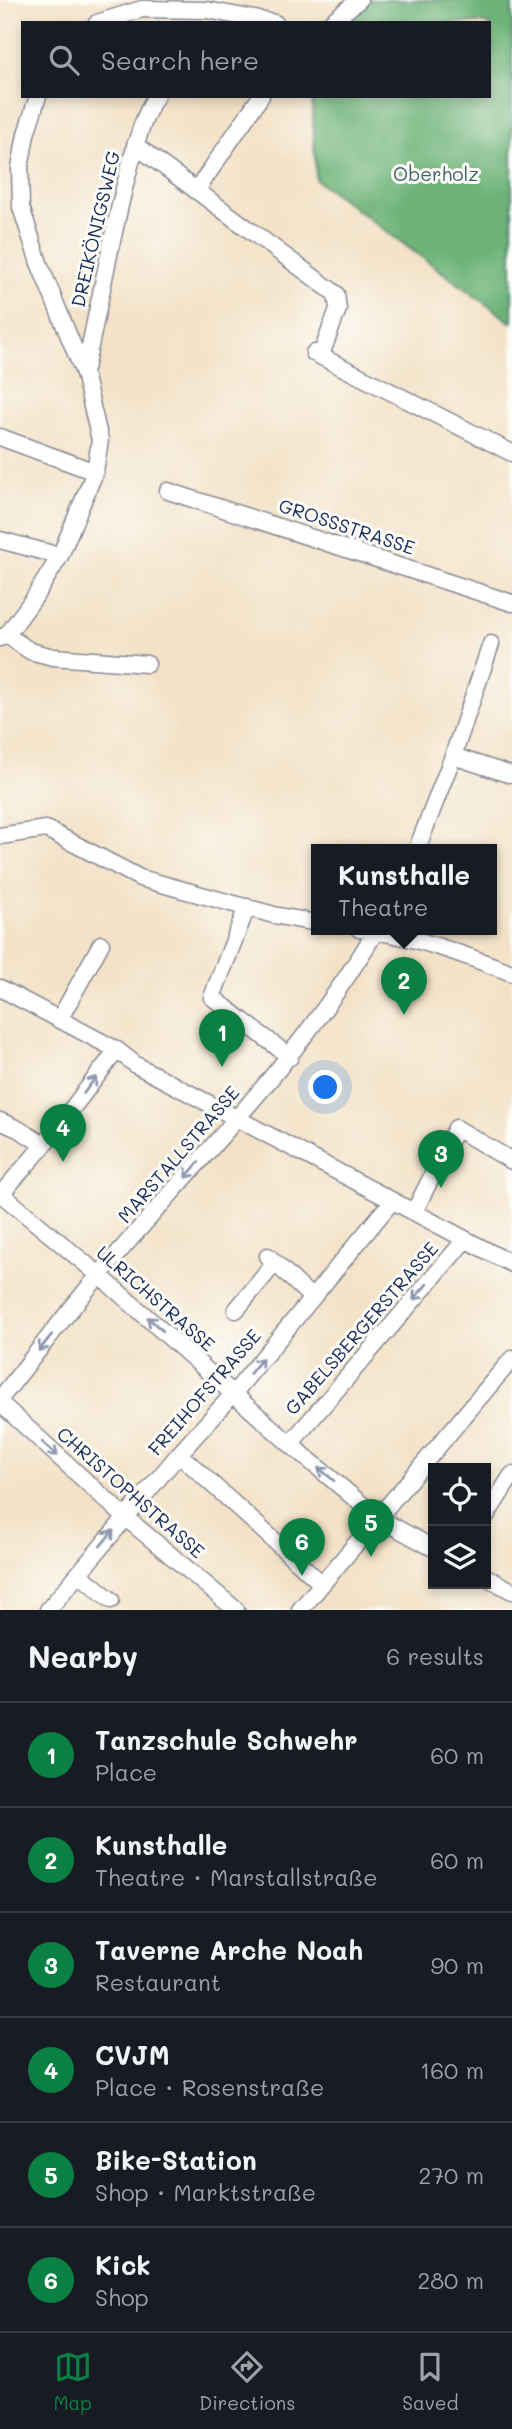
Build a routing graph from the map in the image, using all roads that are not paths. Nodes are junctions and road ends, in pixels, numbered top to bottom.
1 (359, 0) edge
2 (206, 11) edge
3 (103, 21) edge
4 (264, 21) edge
5 (333, 21) edge
6 (37, 98) edge
7 (155, 98) edge
8 (260, 98) edge
9 (135, 145) junction
10 (196, 191) junction
11 (84, 373) junction
12 (0, 437) edge
13 (512, 453) edge
14 (95, 472) junction
15 (168, 491) dead end
16 (0, 540) edge
17 (60, 556) junction
18 (512, 603) edge
19 (3, 636) edge
20 (491, 644) dead end
21 (147, 664) dead end
22 (453, 756) junction
23 (508, 774) dead end
24 (0, 836) edge
25 (419, 844) edge
26 (247, 908) junction
27 (311, 922) edge
28 (374, 935) edge
29 (393, 935) edge
30 (101, 944) dead end
31 (512, 973) edge
32 (0, 988) edge
33 (59, 1020) junction
34 (117, 1050) junction
35 (290, 1057) junction
36 (238, 1119) junction
37 (0, 1121) edge
38 (44, 1145) junction
39 (512, 1161) edge
40 (0, 1194) edge
41 (392, 1201) junction
42 (414, 1212) junction
43 (465, 1240) junction
44 (510, 1258) edge
45 (99, 1275) junction
46 (312, 1298) junction
47 (236, 1310) dead end
48 (512, 1359) edge
49 (497, 1376) junction
50 (512, 1385) edge
51 (234, 1393) junction
52 (0, 1401) edge
53 (289, 1444) junction
54 (178, 1454) junction
55 (512, 1475) edge
56 (491, 1508) edge
57 (125, 1517) junction
58 (378, 1518) junction
59 (428, 1545) edge
60 (79, 1574) junction
61 (491, 1580) edge
62 (322, 1584) junction
63 (512, 1591) edge
64 (111, 1601) dead end
65 (48, 1610) edge
66 (236, 1610) edge
67 (300, 1610) edge

1 - 5 street
2 - 3 street
2 - 4 street
6 - 11 street
7 - 9 street, DREIKÖNIGSWEG
8 - 10 street
9 - 10 street
9 - 11 street, DREIKÖNIGSWEG
10 - 13 street
11 - 14 street
12 - 14 street
14 - 17 street
15 - 18 street, GROSSSTRASSE
16 - 17 street
17 - 19 street
19 - 21 street
20 - 22 street
22 - 23 street
22 - 25 street
24 - 26 street
26 - 27 street
26 - 35 street
28 - 35 street, MARSTALLSTRASSE
29 - 31 street
30 - 33 street
32 - 33 street
33 - 34 street
34 - 36 street
38 -> 34 street
35 - 36 street, MARSTALLSTRASSE
36 - 41 street
36 -> 45 street, MARSTALLSTRASSE
37 - 38 street
38 - 40 street
39 - 42 street
40 - 45 street, ULRICHSTRASSE
41 - 42 street
41 - 46 street, FREIHOFSTRASSE
42 - 43 street
43 - 44 street
43 -> 53 street, GABELSBERGERSTRASSE
51 -> 45 street, ULRICHSTRASSE
45 -> 52 street, MARSTALLSTRASSE
46 - 47 street
51 -> 46 street, FREIHOFSTRASSE
48 - 49 street
49 - 50 street
49 - 58 street
51 - 53 street, ULRICHSTRASSE
51 - 54 street, FREIHOFSTRASSE
52 -> 57 street, CHRISTOPHSTRASSE
58 -> 53 street, ULRICHSTRASSE
54 - 57 street, FREIHOFSTRASSE
54 - 62 street
55 - 56 street
60 -> 57 street, FREIHOFSTRASSE
57 - 66 street, CHRISTOPHSTRASSE
58 - 59 street, ULRICHSTRASSE
58 - 62 street
60 - 64 street
60 - 65 street, FREIHOFSTRASSE
61 - 63 street
62 - 67 street

